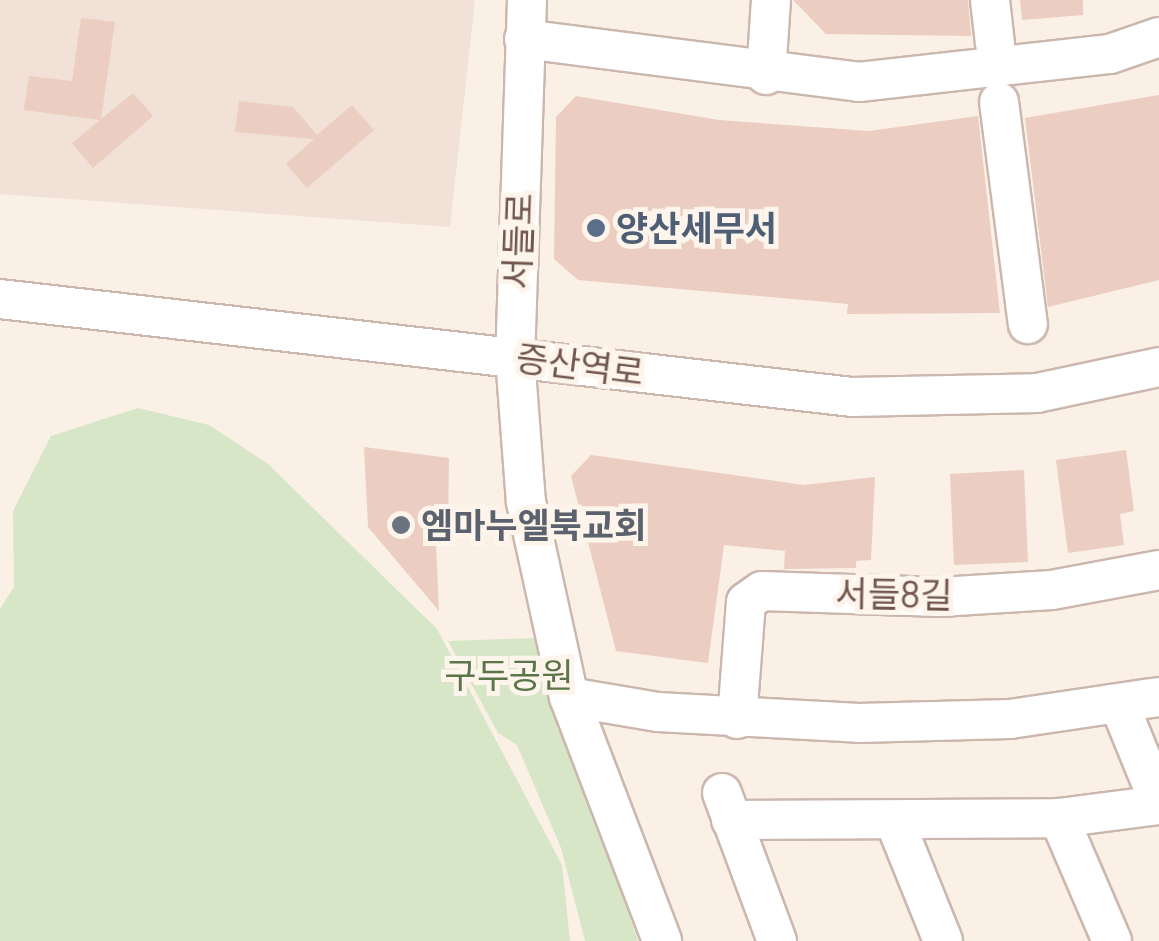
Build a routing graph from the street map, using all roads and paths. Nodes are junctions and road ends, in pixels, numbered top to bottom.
1 (528, 0) edge
2 (772, 0) edge
3 (990, 0) edge
4 (1159, 37) edge
5 (524, 38) junction
6 (995, 44) dead end
7 (766, 75) junction
8 (999, 102) dead end
9 (0, 299) edge
10 (1028, 324) dead end
11 (515, 357) junction
12 (1159, 367) edge
13 (1159, 570) edge
14 (569, 696) junction
15 (1159, 697) edge
16 (1120, 704) junction
17 (737, 718) junction
18 (1159, 804) edge
19 (1060, 818) junction
20 (896, 822) junction
21 (662, 941) edge
22 (777, 941) edge
23 (943, 941) edge
24 (1112, 941) edge

1 - 5 street, 서들로
2 - 7 street
3 - 6 street
4 - 7 street
5 - 7 street
5 - 11 street, 서들로
8 - 10 street
9 - 11 street, 증산역로
11 - 12 street, 증산역로
11 - 14 street, 서들로
13 - 17 street, 서들8길
14 - 17 street
14 - 21 street, 서들로
15 - 16 street
16 - 17 street
16 - 18 street
18 - 19 street
19 - 20 street
19 - 24 street
20 - 22 street
20 - 23 street

